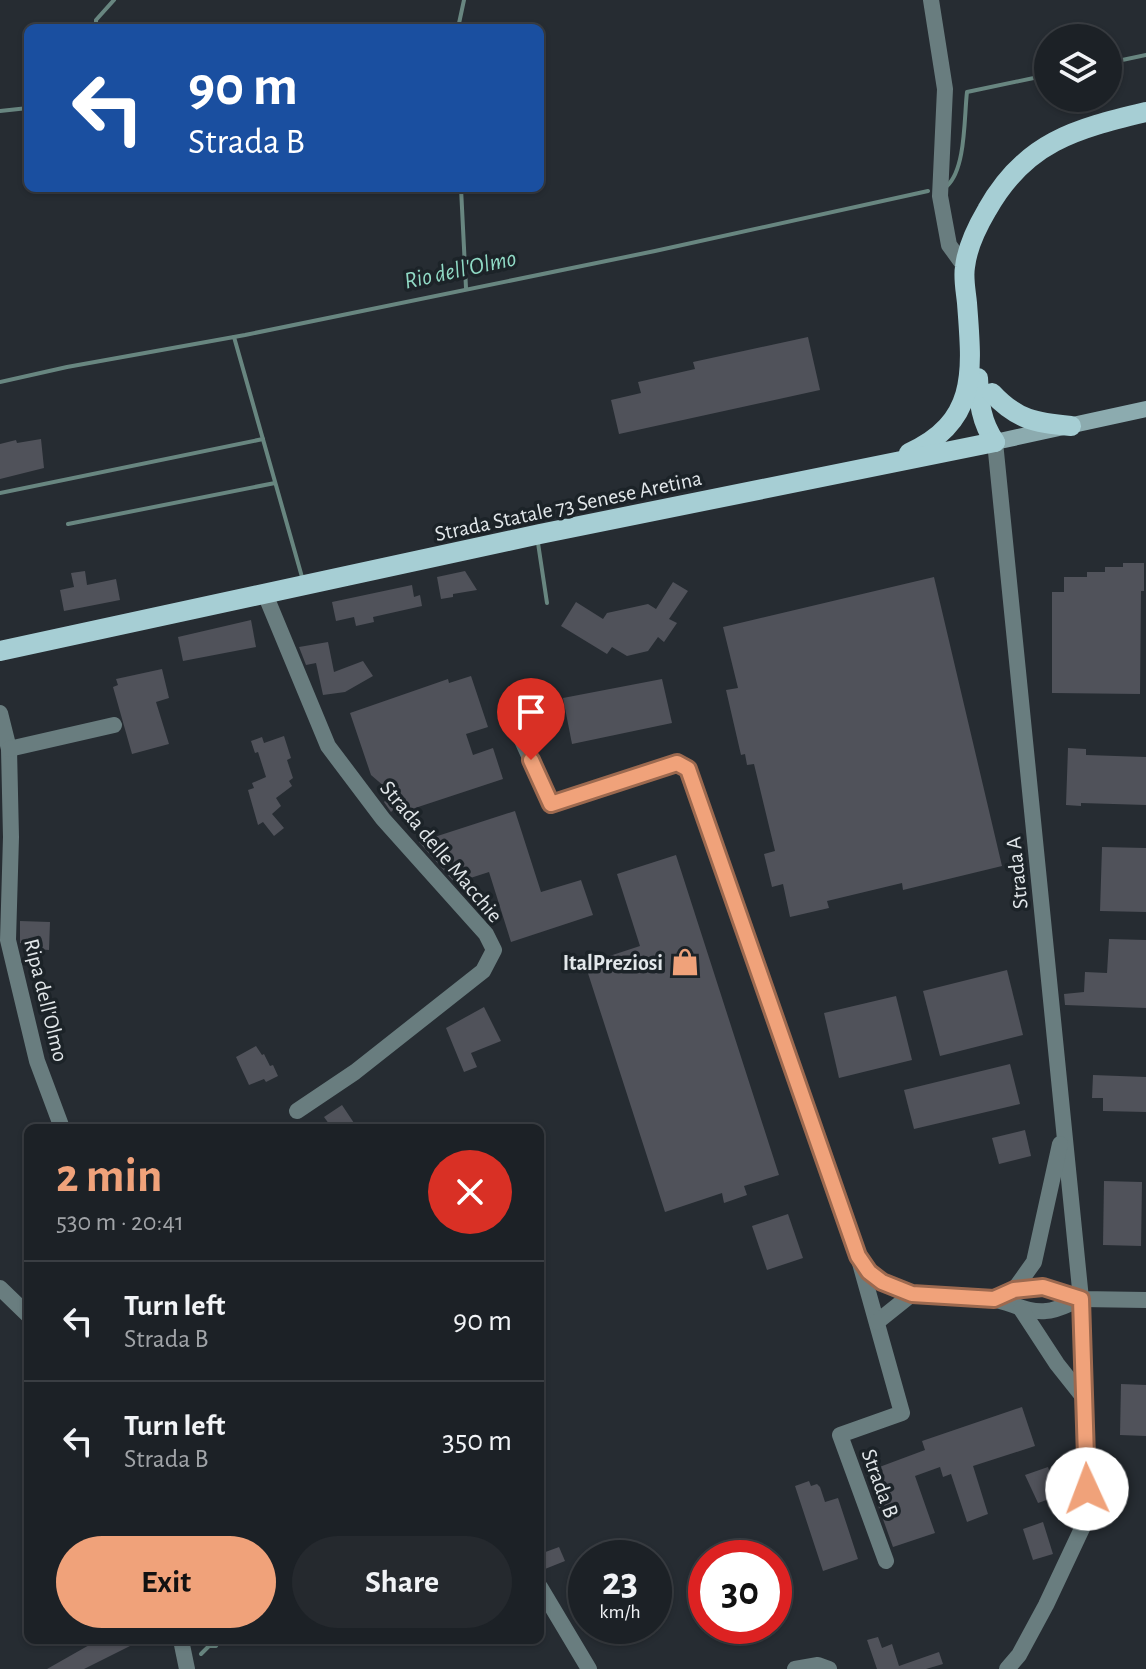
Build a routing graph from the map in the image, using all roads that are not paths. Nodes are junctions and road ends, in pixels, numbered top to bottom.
1 (931, 0) edge
2 (1146, 112) edge
3 (965, 267) junction
4 (968, 321) junction
5 (978, 364) junction
6 (992, 393) junction
7 (1146, 409) edge
8 (1071, 426) junction
9 (995, 442) junction
10 (860, 469) junction
11 (265, 594) junction
12 (0, 651) edge
13 (0, 713) edge
14 (511, 716) dead end
15 (114, 725) dead end
16 (9, 749) junction
17 (5, 832) edge
18 (297, 1111) dead end
19 (61, 1124) edge
20 (1064, 1127) junction
21 (858, 1256) junction
22 (0, 1288) edge
23 (1014, 1290) junction
24 (912, 1294) junction
25 (994, 1299) junction
26 (1081, 1299) junction
27 (1146, 1300) edge
28 (1021, 1309) junction
29 (24, 1311) edge
30 (877, 1322) junction
31 (1084, 1398) junction
32 (886, 1561) dead end
33 (544, 1594) edge
34 (182, 1644) edge
35 (187, 1669) edge
36 (589, 1669) edge
37 (795, 1669) edge
38 (829, 1669) edge
39 (1007, 1669) edge

1 - 3 street
2 - 3 main road
3 - 4 main road
4 - 5 main road
4 - 10 main road
5 - 6 main road
5 - 9 main road
6 - 8 main road
6 - 9 main road
7 - 8 main road, Strada Statale 73 Senese Aretina
8 - 9 main road, Strada Statale 73 Senese Aretina
9 - 10 main road, Strada Statale 73 Senese Aretina
9 - 20 street, Strada A
10 - 11 main road, Strada Statale 73 Senese Aretina
11 - 12 main road, Strada Statale 73 Senese Aretina
11 - 18 street, Strada delle Macchie
13 - 16 street, Ripa dell'Olmo
14 - 21 street, Strada B
15 - 16 street
16 - 17 street, Ripa dell'Olmo
17 - 19 street, Ripa dell'Olmo
20 - 23 street
20 - 26 street, Strada A
21 - 24 street, Strada B
21 - 30 street, Strada B
22 - 29 street
23 - 25 street, Strada B
23 - 26 street, Strada B
24 - 25 street, Strada B
24 - 30 street
25 - 28 street, Strada B
26 - 27 street, Strada B
26 - 28 street, Strada B
26 - 31 street, Strada A
28 - 31 street
30 - 32 street, Strada B
31 - 39 street, Strada A
33 - 36 street
34 - 35 street
37 - 38 street

